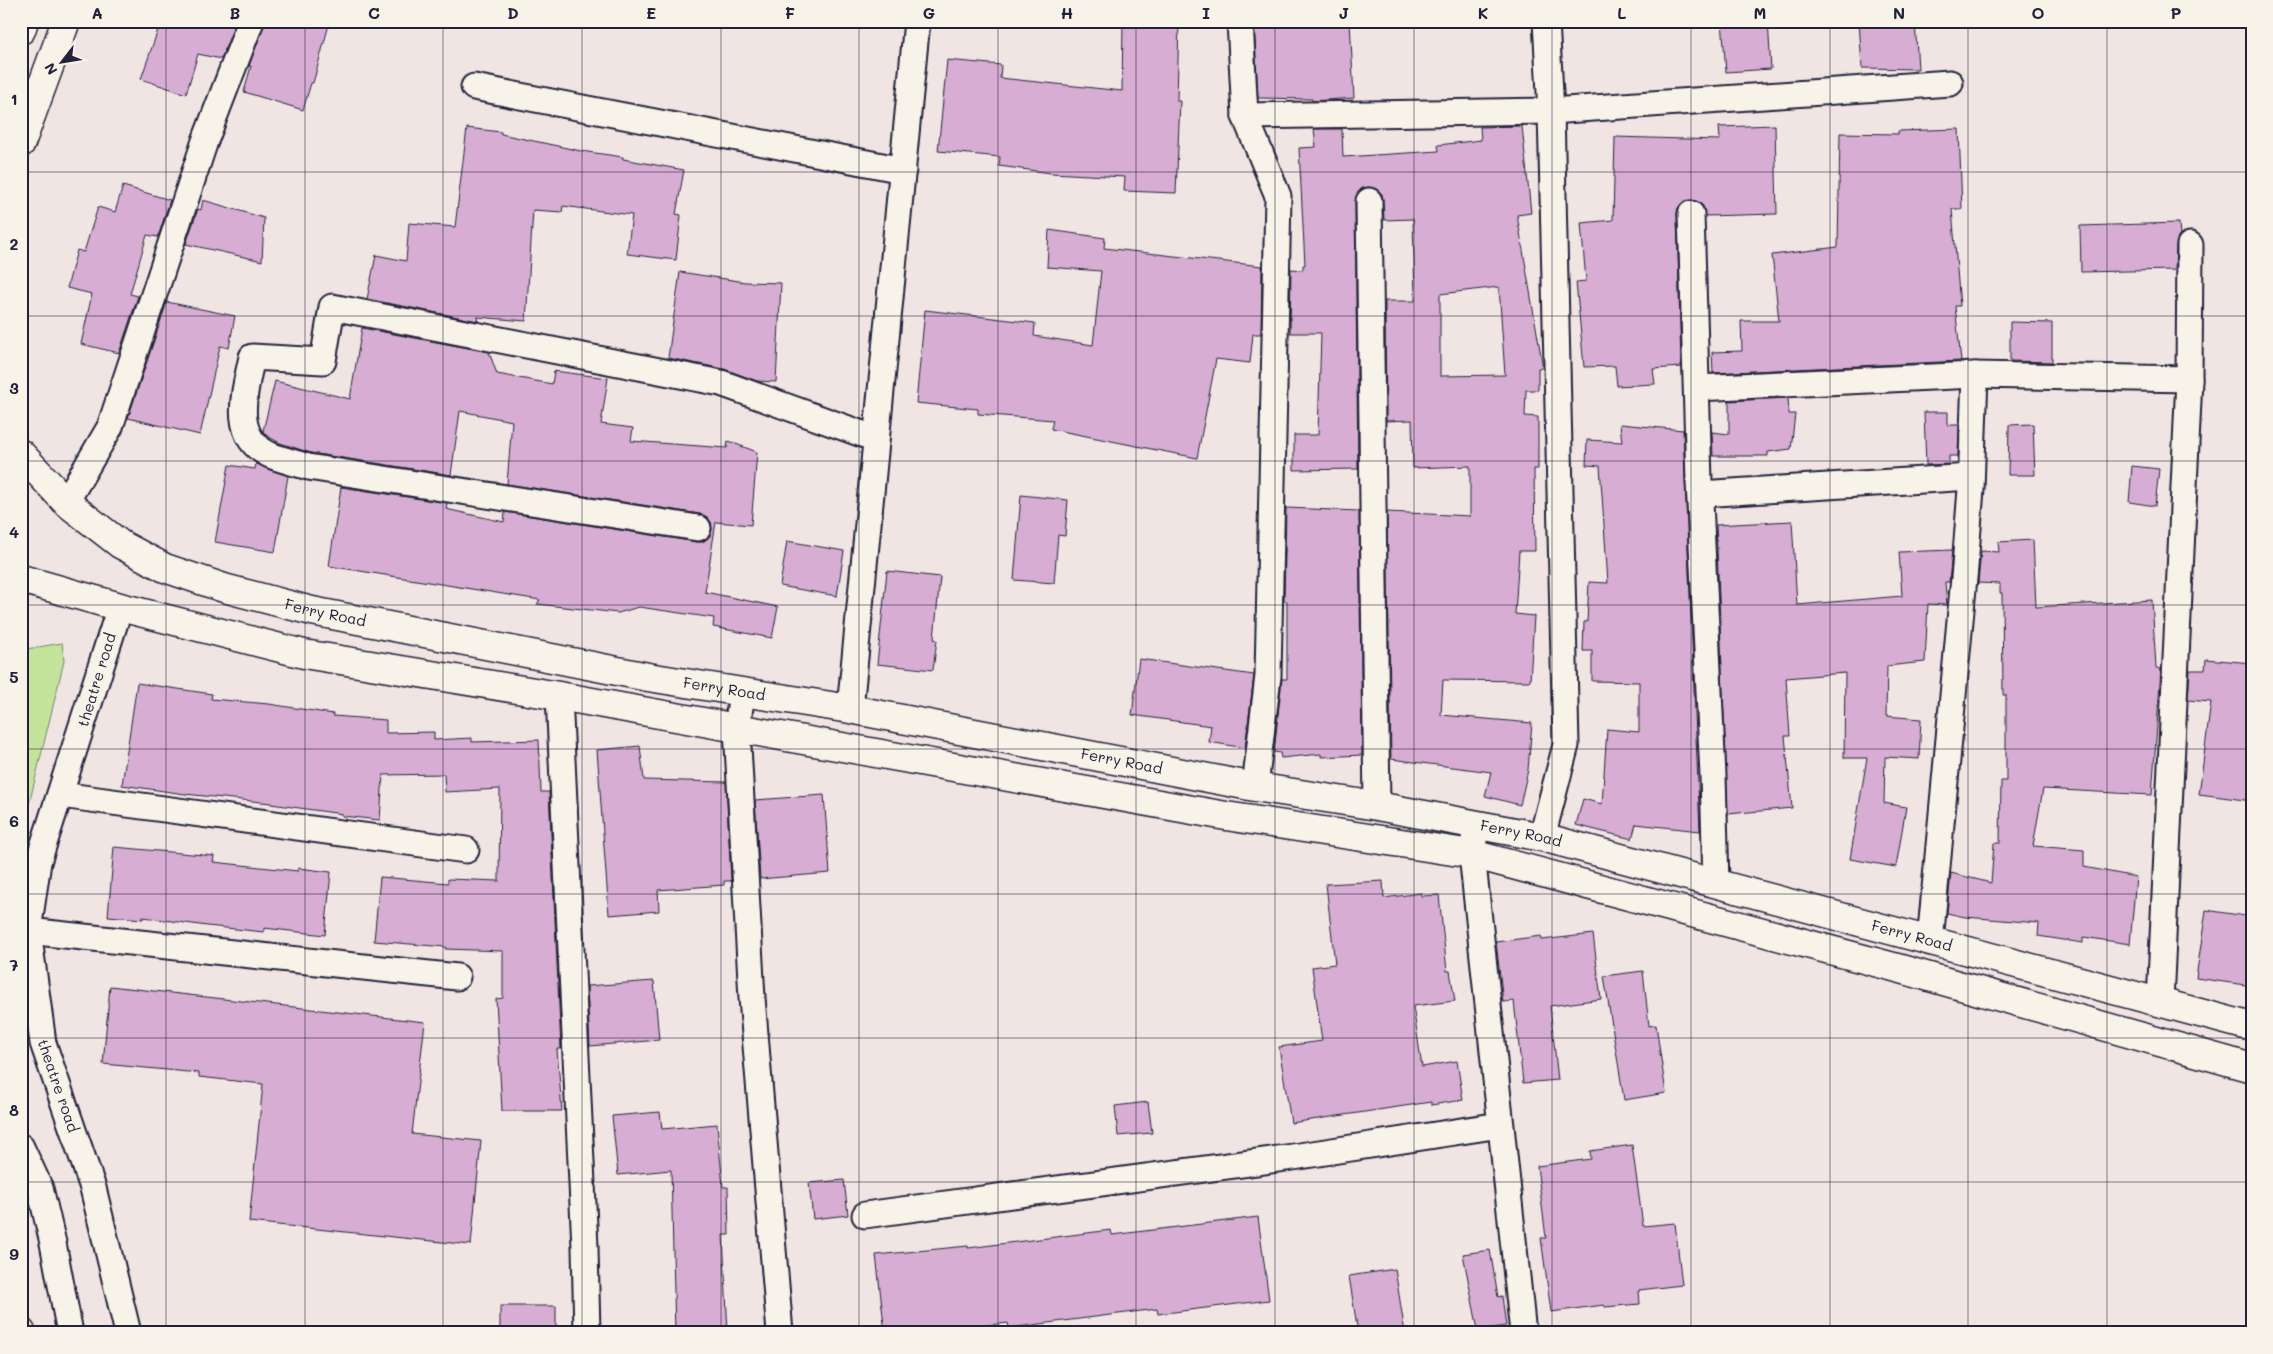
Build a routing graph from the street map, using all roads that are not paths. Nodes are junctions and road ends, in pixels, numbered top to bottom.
1 (24, 21) edge
2 (66, 21) edge
3 (251, 21) edge
4 (917, 21) edge
5 (1240, 21) edge
6 (1546, 21) edge
7 (21, 30) edge
8 (1950, 83) dead end
9 (474, 87) dead end
10 (1551, 111) junction
11 (1245, 116) junction
12 (21, 143) edge
13 (903, 170) junction
14 (1369, 201) dead end
15 (1691, 214) dead end
16 (2190, 245) dead end
17 (1975, 375) junction
18 (2189, 379) junction
19 (1697, 388) junction
20 (876, 439) junction
21 (21, 454) edge
22 (1971, 477) junction
23 (1700, 494) junction
24 (66, 502) junction
25 (698, 528) dead end
26 (21, 579) edge
27 (120, 607) junction
28 (312, 611) junction
29 (304, 654) junction
30 (742, 692) junction
31 (559, 696) junction
32 (850, 710) junction
33 (737, 728) junction
34 (1244, 785) junction
35 (61, 795) junction
36 (1377, 806) junction
37 (1226, 816) junction
38 (1476, 826) junction
39 (1542, 838) junction
40 (466, 850) dead end
41 (1472, 854) junction
42 (1716, 883) junction
43 (28, 931) junction
44 (1930, 942) junction
45 (457, 977) dead end
46 (2160, 1002) junction
47 (2252, 1027) edge
48 (2252, 1068) edge
49 (1500, 1125) junction
50 (21, 1147) edge
51 (865, 1215) dead end
52 (70, 1333) edge
53 (128, 1333) edge
54 (587, 1333) edge
55 (780, 1333) edge
56 (1523, 1333) edge

1 - 7 street
2 - 12 street
3 - 24 street
4 - 13 street
5 - 11 street
6 - 10 street
8 - 10 street
9 - 13 street
10 - 11 street
10 - 39 street
11 - 34 street
13 - 20 street
14 - 36 street
15 - 19 street
16 - 18 street
17 - 18 street
17 - 19 street
17 - 22 street
18 - 46 street
19 - 23 street
20 - 25 street
20 - 32 street
21 - 24 street, Ferry Road
22 - 23 street
22 - 44 street
23 - 42 street
24 - 28 street, Ferry Road
26 - 27 street, Ferry Road
27 - 29 street, Ferry Road
27 - 35 street, theatre road
28 - 29 street
28 - 30 street, Ferry Road
29 - 31 street, Ferry Road
30 - 32 street, Ferry Road
30 - 33 street
31 - 33 street, Ferry Road
31 - 54 street
32 - 34 street, Ferry Road
33 - 37 street, Ferry Road
33 - 55 street
34 - 36 street, Ferry Road
34 - 37 street
35 - 40 street
35 - 43 street, theatre road
36 - 38 street, Ferry Road
37 - 41 street, Ferry Road
38 - 39 street, Ferry Road
38 - 41 street
39 - 42 street, Ferry Road
41 - 48 street, Ferry Road
41 - 49 street
42 - 44 street, Ferry Road
43 - 45 street
43 - 53 street, theatre road
44 - 46 street, Ferry Road
46 - 47 street, Ferry Road
49 - 51 street
49 - 56 street
50 - 52 street

